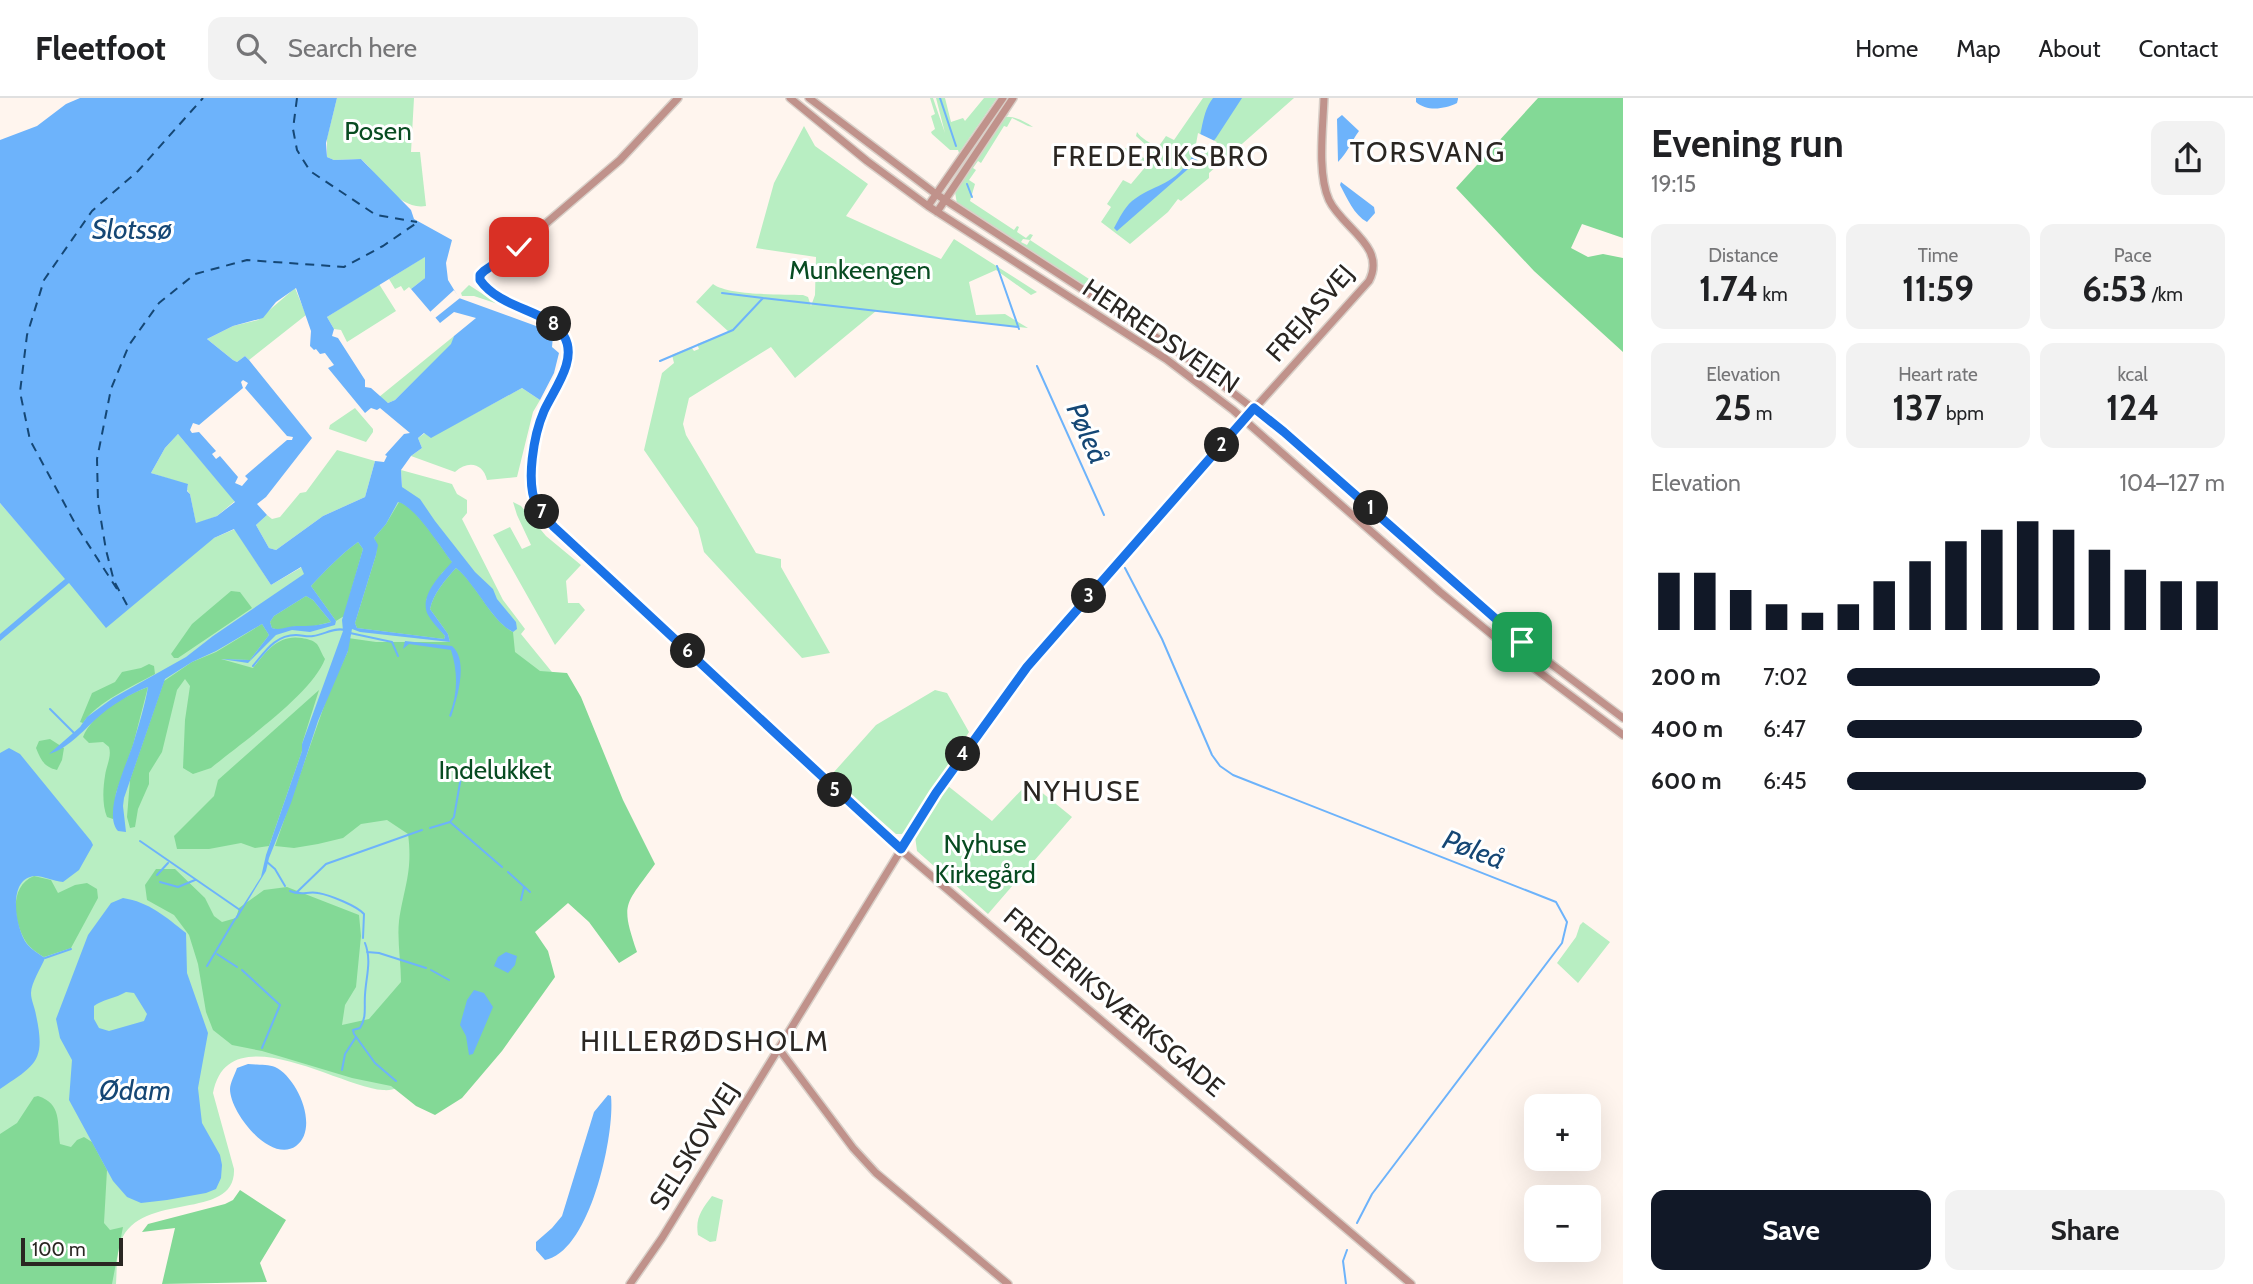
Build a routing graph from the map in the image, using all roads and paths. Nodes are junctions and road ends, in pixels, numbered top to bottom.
1 (678, 98) edge
2 (790, 98) edge
3 (810, 98) edge
4 (1003, 98) edge
5 (1013, 98) edge
6 (1324, 98) edge
7 (936, 194) junction
8 (946, 200) junction
9 (928, 206) junction
10 (937, 212) junction
11 (1254, 408) junction
12 (1245, 420) junction
13 (1623, 718) edge
14 (1623, 735) edge
15 (901, 849) junction
16 (779, 1049) junction
17 (630, 1284) edge
18 (1008, 1284) edge
19 (1411, 1284) edge

1 - 15 street, FREDERIKSVÆRKSGADE
2 - 9 street, HERREDSVEJEN
3 - 7 street, HERREDSVEJEN
4 - 7 street
5 - 8 street
6 - 11 street, FREJASVEJ
7 - 8 street, HERREDSVEJEN
7 - 9 street
8 - 10 street
8 - 11 street, HERREDSVEJEN
9 - 10 street, HERREDSVEJEN
10 - 12 street, HERREDSVEJEN
11 - 12 street, FREJASVEJ
11 - 13 street, HERREDSVEJEN
12 - 14 street, HERREDSVEJEN
12 - 15 street, FREJASVEJ
15 - 16 street, SELSKOVVEJ
15 - 19 street, FREDERIKSVÆRKSGADE
16 - 17 street, SELSKOVVEJ
16 - 18 street

